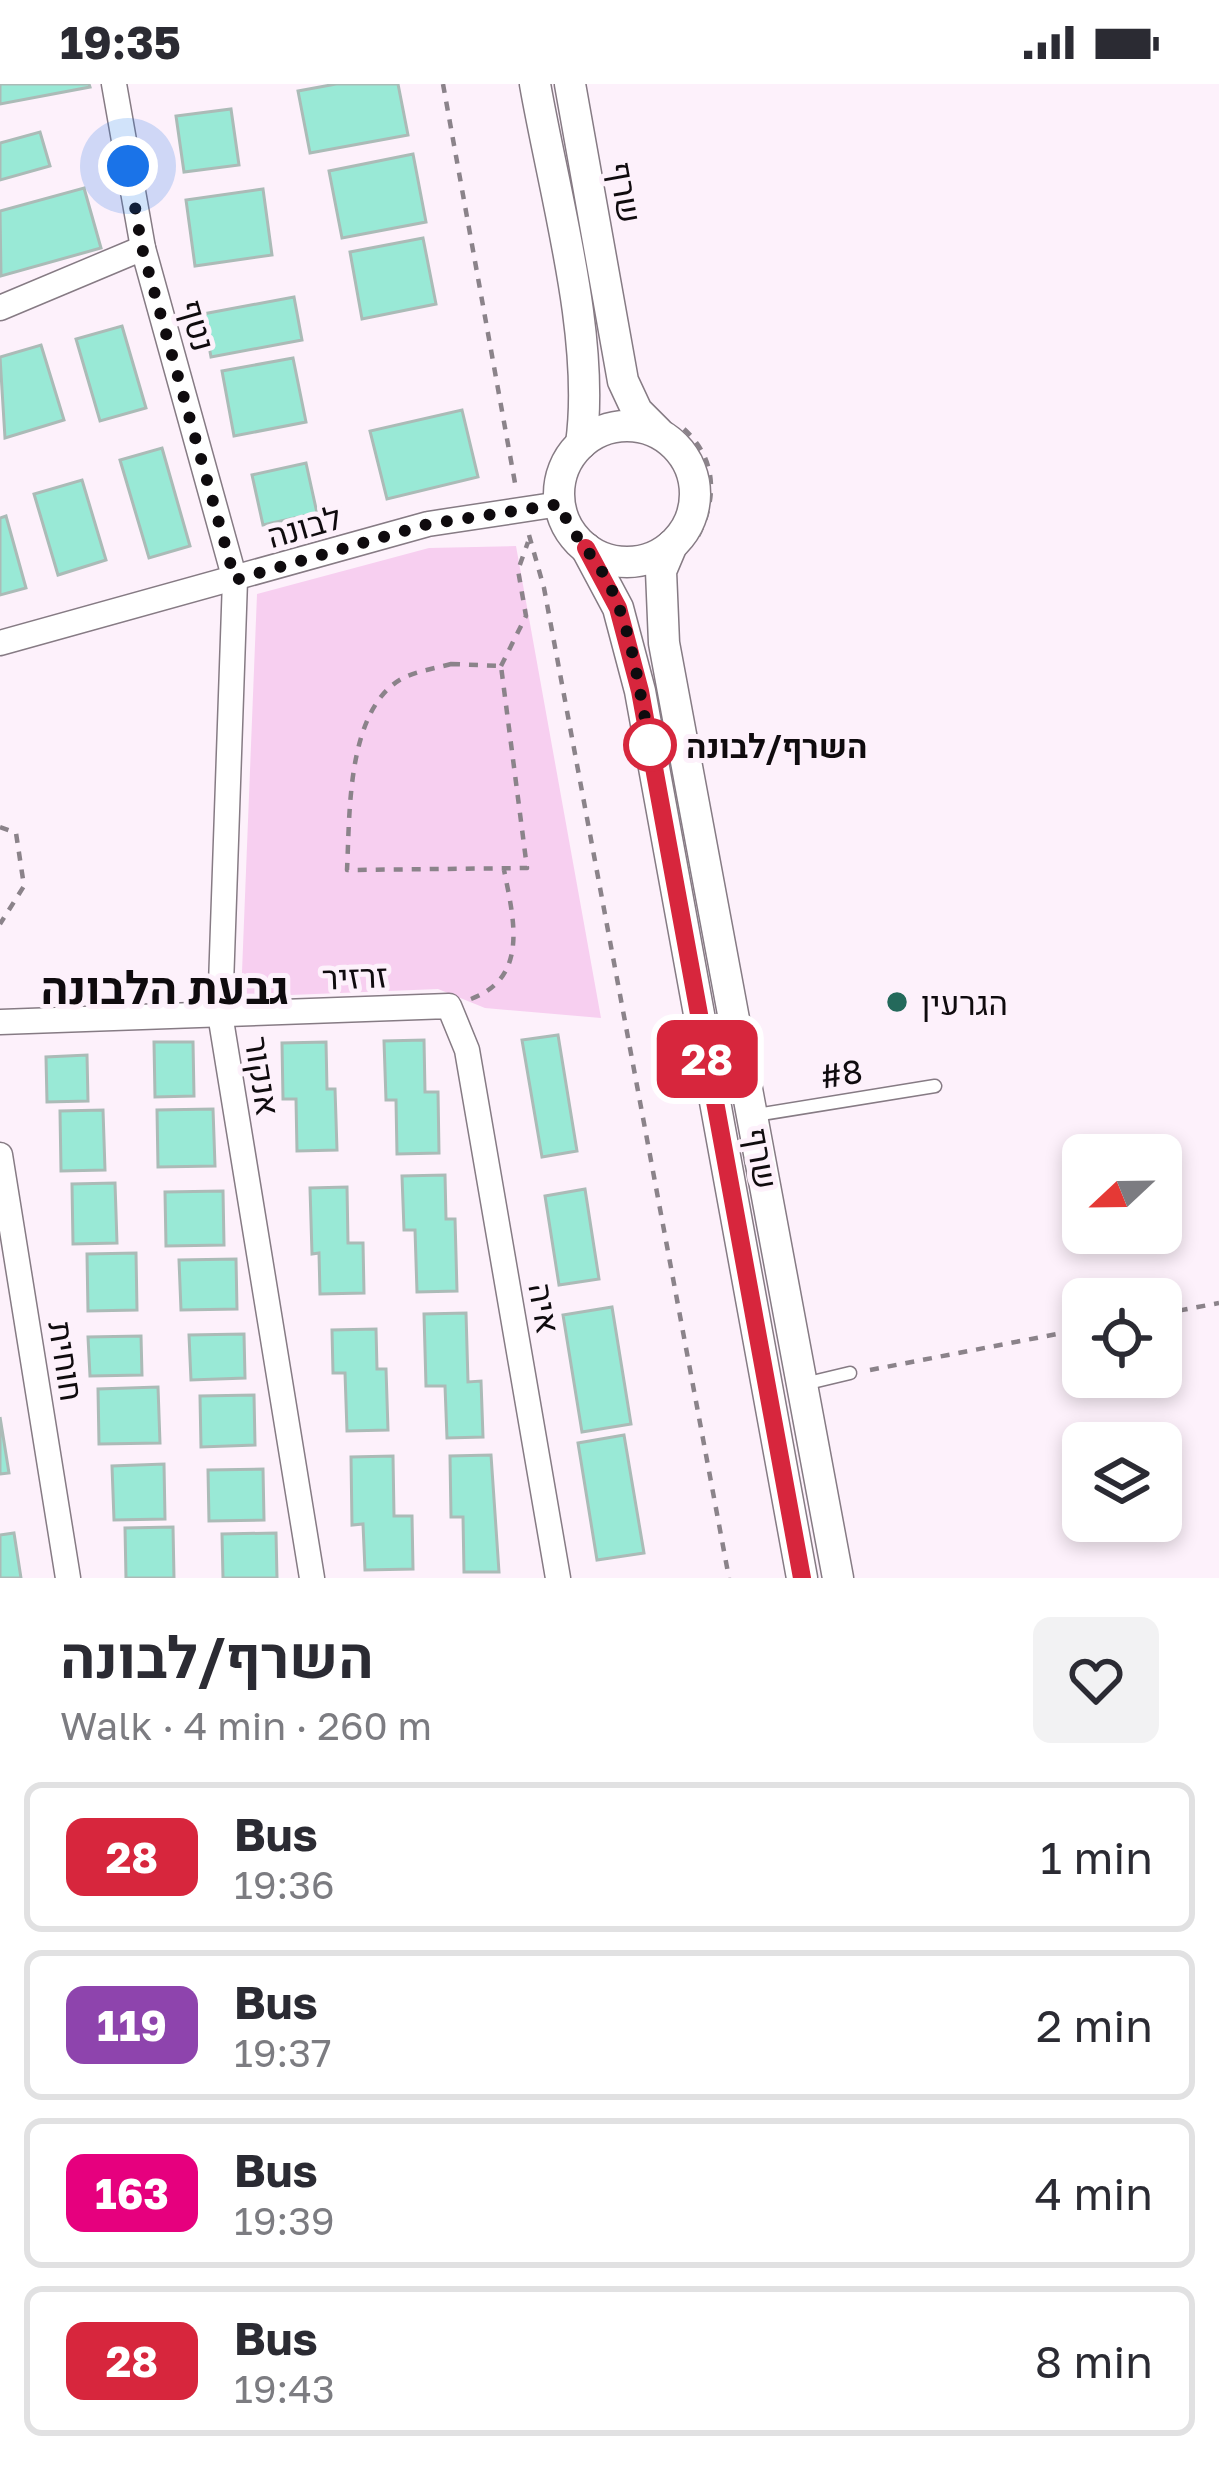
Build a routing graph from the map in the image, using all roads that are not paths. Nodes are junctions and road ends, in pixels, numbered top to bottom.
1 (114, 84) edge
2 (535, 84) edge
3 (570, 84) edge
4 (142, 248) junction
5 (0, 308) edge
6 (668, 440) junction
7 (581, 444) junction
8 (560, 504) junction
9 (672, 545) junction
10 (586, 548) junction
11 (235, 580) junction
12 (0, 643) edge
13 (220, 1014) junction
14 (0, 1022) edge
15 (466, 1050) joint
16 (935, 1086) dead end
17 (754, 1115) junction
18 (0, 1155) edge
19 (850, 1373) road end
20 (802, 1384) junction
21 (68, 1578) edge
22 (312, 1578) edge
23 (558, 1578) edge
24 (802, 1578) edge
25 (838, 1578) edge

1 - 4 street, נטף
2 - 7 street
3 - 6 street, שרף
4 - 5 street
4 - 11 street, נטף
6 - 7 street
6 - 9 street
7 - 8 street
8 - 10 street
8 - 11 street, לבונה
9 - 10 street
9 - 17 street, שרף
10 - 24 street, שרף
11 - 12 street, לבונה
11 - 13 street, אנקור
13 - 14 street, זרזיר
13 - 15 street, זרזיר
13 - 22 street, אנקור
15 - 23 street, איה
16 - 17 lane, #8
17 - 20 street, שרף
18 - 21 street, חוחית
19 - 20 lane
20 - 25 street, שרף

